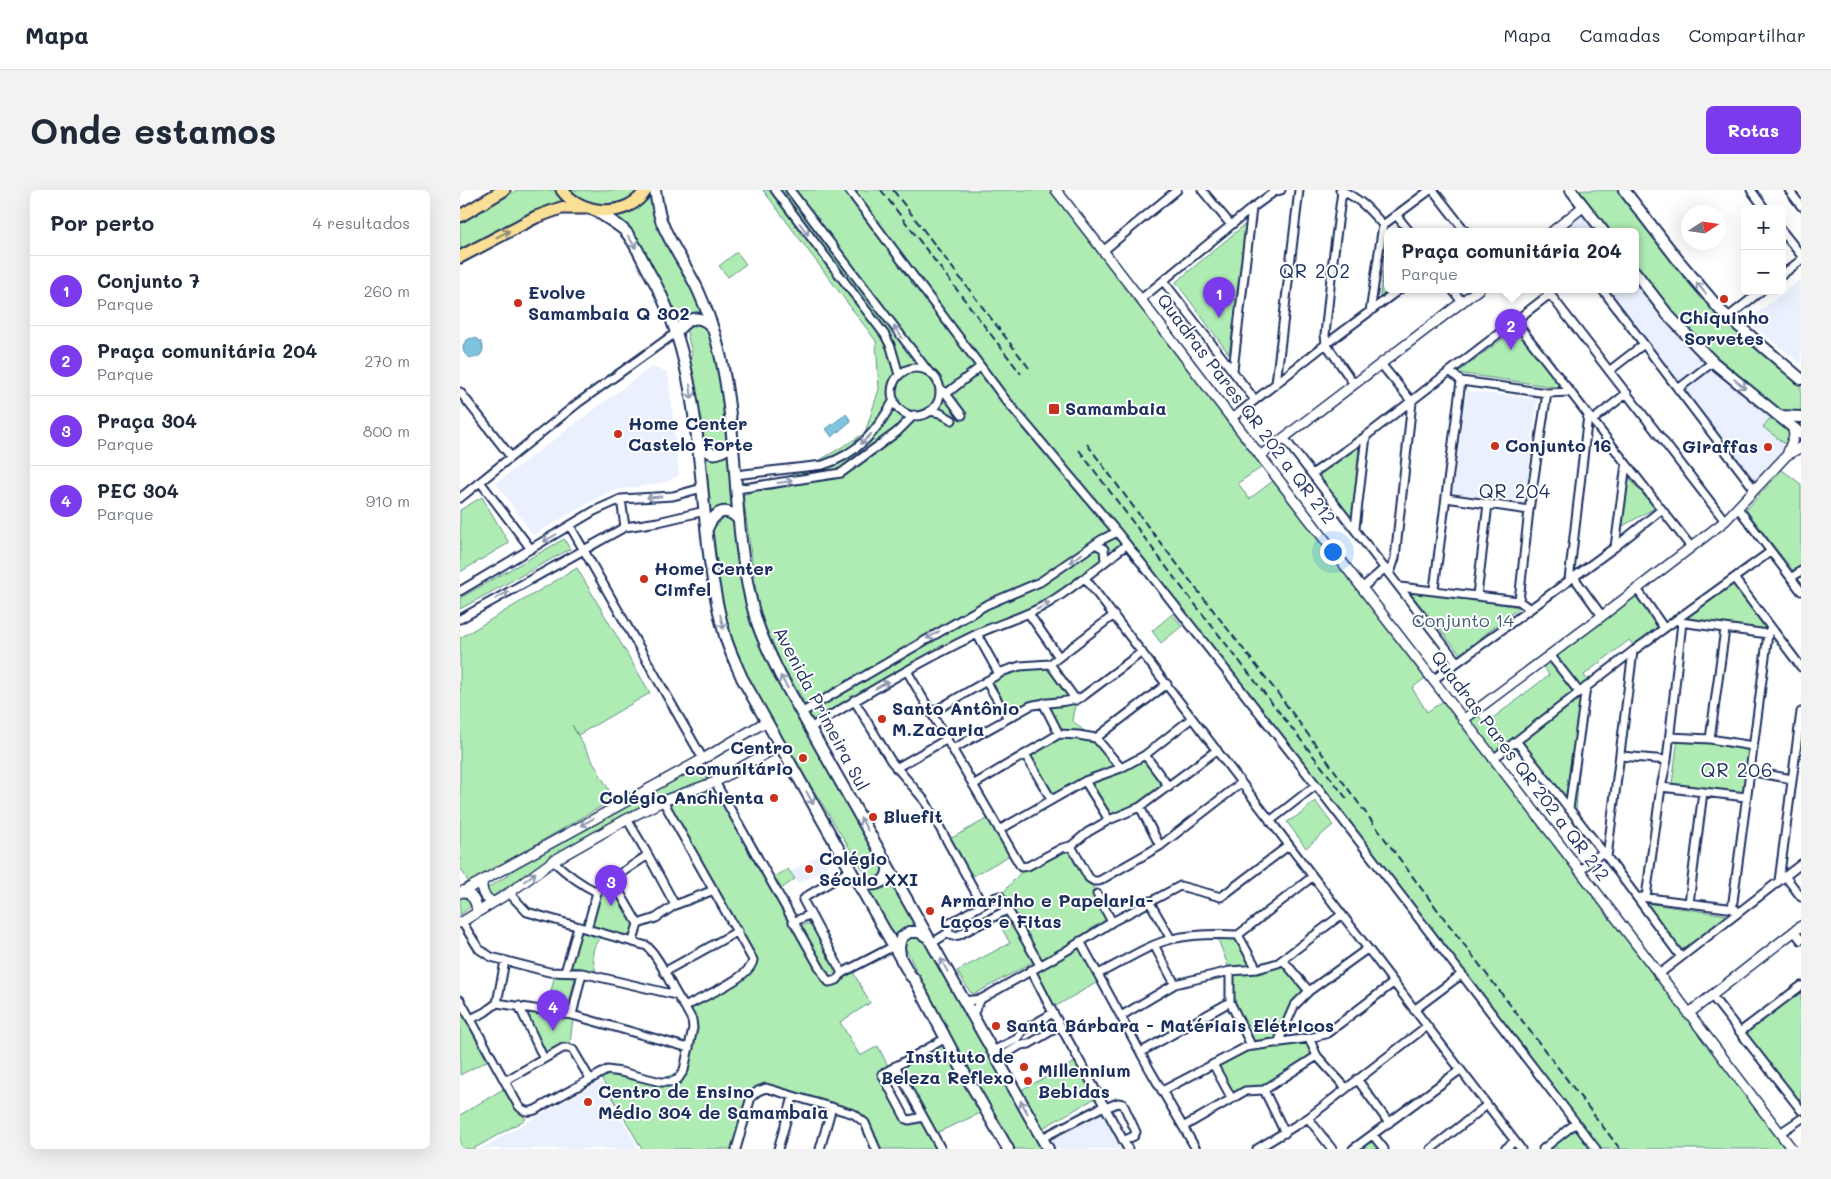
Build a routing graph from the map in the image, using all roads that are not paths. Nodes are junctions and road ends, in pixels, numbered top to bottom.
1 (504, 190) edge
2 (562, 190) edge
3 (646, 190) edge
4 (655, 190) edge
5 (775, 190) edge
6 (790, 190) edge
7 (849, 190) edge
8 (1056, 190) edge
9 (1177, 190) edge
10 (1202, 190) edge
11 (1281, 190) edge
12 (1299, 190) edge
13 (1431, 190) edge
14 (1571, 190) edge
15 (1624, 190) edge
16 (1751, 190) edge
17 (1789, 190) edge
18 (1341, 191) edge
19 (1762, 205) edge
20 (1584, 206) junction
21 (1801, 206) edge
22 (1252, 208) junction
23 (590, 209) junction
24 (1396, 215) junction
25 (460, 216) edge
26 (1382, 225) junction
27 (1231, 226) junction
28 (1406, 228) edge
29 (1463, 228) edge
30 (1558, 228) edge
31 (1601, 228) edge
32 (1786, 236) edge
33 (1103, 251) junction
34 (1801, 255) edge
35 (460, 257) edge
36 (1801, 260) edge
37 (1786, 272) edge
38 (1639, 277) edge
39 (1164, 282) junction
40 (1395, 293) edge
41 (1455, 293) edge
42 (1474, 293) edge
43 (1547, 293) edge
44 (1549, 293) edge
45 (1605, 293) edge
46 (1756, 295) edge
47 (1142, 299) junction
48 (1462, 302) junction
49 (1370, 312) junction
50 (1728, 318) junction
51 (1515, 321) junction
52 (712, 328) junction
53 (677, 331) junction
54 (1326, 344) junction
55 (1644, 344) junction
56 (1713, 362) junction
57 (1382, 364) junction
58 (980, 368) junction
59 (1233, 370) junction
60 (928, 371) junction
61 (1609, 371) junction
62 (1451, 372) junction
63 (899, 375) junction
64 (1801, 379) edge
65 (1461, 381) junction
66 (1276, 383) junction
67 (1354, 384) junction
68 (939, 385) junction
69 (1678, 389) junction
70 (460, 392) edge
71 (1571, 392) junction
72 (1547, 393) junction
73 (1626, 393) junction
74 (946, 394) junction
75 (894, 400) junction
76 (1255, 400) junction
77 (1412, 402) junction
78 (930, 411) junction
79 (962, 415) dead end
80 (914, 416) junction
81 (1780, 416) junction
82 (1801, 417) edge
83 (1591, 418) junction
84 (1231, 419) junction
85 (952, 420) dead end
86 (1797, 431) edge
87 (1366, 436) junction
88 (1284, 438) junction
89 (697, 444) junction
90 (732, 446) junction
91 (1801, 447) edge
92 (1787, 455) junction
93 (1260, 456) junction
94 (511, 457) junction
95 (1626, 464) junction
96 (1312, 474) junction
97 (735, 475) junction
98 (481, 483) junction
99 (702, 488) junction
100 (737, 489) junction
101 (1755, 490) junction
102 (460, 498) edge
103 (1446, 498) junction
104 (621, 499) junction
105 (1488, 504) junction
106 (1738, 508) junction
107 (1529, 510) junction
108 (1661, 510) junction
109 (705, 511) junction
110 (739, 520) junction
111 (1725, 521) junction
112 (570, 526) junction
113 (625, 527) junction
114 (1355, 528) junction
115 (706, 529) junction
116 (1117, 532) junction
117 (1095, 544) junction
118 (1126, 545) junction
119 (1614, 547) junction
120 (1691, 547) junction
121 (531, 549) junction
122 (582, 550) junction
123 (1770, 552) junction
124 (1106, 561) junction
125 (1801, 570) edge
126 (1388, 571) junction
127 (1085, 578) junction
128 (1571, 578) junction
129 (1734, 578) junction
130 (1791, 578) junction
131 (1400, 587) junction
132 (1362, 588) junction
133 (1637, 589) junction
134 (1800, 589) edge
135 (460, 590) edge
136 (1434, 590) junction
137 (1477, 595) junction
138 (1519, 600) junction
139 (1530, 609) junction
140 (1029, 614) junction
141 (1114, 615) junction
142 (1602, 616) junction
143 (460, 620) edge
144 (1678, 622) junction
145 (1664, 628) junction
146 (1725, 629) junction
147 (1769, 630) junction
148 (978, 634) junction
149 (1634, 651) junction
150 (1142, 652) junction
151 (1550, 654) junction
152 (1059, 657) junction
153 (1457, 662) junction
154 (1050, 664) junction
155 (1801, 668) edge
156 (908, 671) junction
157 (999, 674) junction
158 (1433, 680) junction
159 (986, 681) junction
160 (1167, 684) junction
161 (1586, 687) junction
162 (1579, 692) junction
163 (854, 700) junction
164 (1076, 700) junction
165 (1043, 703) junction
166 (1801, 712) edge
167 (801, 713) junction
168 (931, 713) junction
169 (1008, 718) junction
170 (1192, 718) junction
171 (1463, 720) junction
172 (767, 721) junction
173 (810, 728) junction
174 (1059, 734) junction
175 (1670, 737) junction
176 (1096, 738) junction
177 (947, 739) junction
178 (1710, 739) junction
179 (1516, 741) junction
180 (781, 745) junction
181 (1753, 746) junction
182 (953, 749) junction
183 (1217, 750) junction
184 (1025, 754) junction
185 (1145, 755) junction
186 (1621, 756) junction
187 (703, 758) junction
188 (1493, 759) junction
189 (1667, 760) junction
190 (896, 768) junction
191 (1121, 768) junction
192 (1750, 771) junction
193 (1792, 779) junction
194 (1084, 781) junction
195 (715, 782) junction
196 (1241, 783) junction
197 (973, 785) junction
198 (1316, 785) junction
199 (1169, 787) junction
200 (1662, 787) junction
201 (1703, 792) junction
202 (1746, 797) junction
203 (1051, 799) junction
204 (663, 801) junction
205 (1140, 807) junction
206 (1569, 809) junction
207 (627, 819) junction
208 (1109, 820) junction
209 (1270, 821) junction
210 (1000, 830) junction
211 (1072, 846) junction
212 (1160, 846) junction
213 (1288, 846) junction
214 (1605, 854) junction
215 (648, 855) junction
216 (553, 861) junction
217 (1801, 864) edge
218 (888, 866) junction
219 (852, 870) junction
220 (1579, 870) junction
221 (1312, 877) junction
222 (1782, 878) junction
223 (612, 879) junction
224 (483, 880) junction
225 (859, 883) junction
226 (714, 890) junction
227 (462, 892) edge
228 (597, 892) junction
229 (509, 893) junction
230 (1097, 894) dead end
231 (1636, 897) junction
232 (1646, 897) junction
233 (1801, 897) edge
234 (1149, 901) junction
235 (494, 902) junction
236 (1689, 903) junction
237 (982, 904) junction
238 (675, 905) junction
239 (1009, 909) junction
240 (1732, 909) junction
241 (1742, 910) junction
242 (477, 912) junction
243 (1341, 914) junction
244 (810, 915) junction
245 (461, 922) edge
246 (793, 922) junction
247 (1112, 922) junction
248 (638, 924) junction
249 (578, 927) junction
250 (587, 929) junction
251 (1798, 929) edge
252 (738, 931) junction
253 (948, 933) junction
254 (1238, 935) junction
255 (1171, 939) junction
256 (930, 940) junction
257 (1801, 940) edge
258 (633, 941) junction
259 (1080, 941) junction
260 (1154, 945) junction
261 (894, 946) junction
262 (1367, 949) junction
263 (900, 956) junction
264 (1681, 957) junction
265 (1283, 960) junction
266 (505, 961) junction
267 (1040, 965) junction
268 (1257, 968) junction
269 (1031, 970) junction
270 (1230, 971) junction
271 (565, 972) junction
272 (664, 972) junction
273 (582, 973) junction
274 (842, 973) junction
275 (1098, 974) junction
276 (1462, 974) junction
277 (1658, 975) junction
278 (1393, 983) junction
279 (1175, 984) junction
280 (1801, 986) edge
281 (1309, 991) junction
282 (1711, 995) junction
283 (676, 996) junction
284 (981, 998) junction
285 (460, 1000) edge
286 (964, 1001) junction
287 (1230, 1002) junction
288 (497, 1003) junction
289 (519, 1006) junction
290 (685, 1007) junction
291 (1414, 1010) junction
292 (1053, 1013) junction
293 (1688, 1014) junction
294 (572, 1015) junction
295 (972, 1016) junction
296 (1121, 1016) junction
297 (471, 1019) junction
298 (1060, 1026) junction
299 (1426, 1026) junction
300 (1740, 1032) junction
301 (946, 1038) junction
302 (1309, 1038) junction
303 (1019, 1042) junction
304 (1278, 1042) junction
305 (1251, 1045) junction
306 (689, 1048) junction
307 (1141, 1052) junction
308 (995, 1055) junction
309 (1317, 1056) junction
310 (544, 1059) junction
311 (1213, 1064) junction
312 (895, 1066) junction
313 (1460, 1070) junction
314 (590, 1079) junction
315 (1357, 1079) junction
316 (505, 1081) junction
317 (1346, 1088) junction
318 (1264, 1090) junction
319 (1162, 1091) junction
320 (793, 1097) junction
321 (1232, 1099) junction
322 (1487, 1105) junction
323 (832, 1107) junction
324 (1104, 1107) junction
325 (1801, 1110) edge
326 (923, 1117) junction
327 (1308, 1118) junction
328 (1801, 1119) edge
329 (1389, 1123) junction
330 (1576, 1123) junction
331 (1183, 1127) junction
332 (1285, 1133) junction
333 (1780, 1133) junction
334 (1373, 1135) junction
335 (1042, 1138) junction
336 (1123, 1141) junction
337 (1515, 1141) junction
338 (736, 1149) edge
339 (778, 1149) edge
340 (820, 1149) edge
341 (876, 1149) edge
342 (941, 1149) edge
343 (1008, 1149) edge
344 (1048, 1149) edge
345 (1128, 1149) edge
346 (1196, 1149) edge
347 (1256, 1149) edge
348 (1332, 1149) edge
349 (1353, 1149) edge
350 (1384, 1149) edge
351 (1431, 1149) edge
352 (1505, 1149) edge
353 (1521, 1149) edge
354 (1543, 1149) edge
355 (1596, 1149) edge
356 (1792, 1149) edge

1 - 25 main road
2 - 23 main road
3 - 23 main road
4 - 52 main road, Avenida Primeira Sul
5 -> 63 street
60 -> 6 street
7 - 58 street
8 - 33 street, Quadras Pares QR 202 a QR 212
9 - 33 street
10 - 27 street
11 - 22 street
12 - 66 street
13 - 24 street
13 - 29 street
14 - 20 main road
50 -> 15 main road
16 - 19 street
17 - 21 street
18 - 26 street
18 - 54 street
20 - 30 street
20 - 31 main road
22 - 27 street
22 - 59 street
35 -> 23 main road
23 -> 53 main road
24 - 26 street
24 - 28 street
26 - 49 street
27 - 39 street
32 - 34 street
33 - 47 street, Quadras Pares QR 202 a QR 212
36 - 37 street
38 - 56 main road
39 - 47 street
39 - 59 street
40 - 49 street
41 - 48 street
42 - 48 street
43 - 51 street
44 - 61 street
45 - 55 street
46 - 50 street
47 - 84 street, Quadras Pares QR 202 a QR 212
48 - 57 street
49 - 54 street
50 - 64 main road
51 - 62 street
51 - 71 street
52 - 53 main road
52 - 90 main road, Avenida Primeira Sul
53 -> 89 main road
53 - 94 street
54 - 66 street
54 - 67 street
55 - 61 street
55 - 69 street
56 - 69 street
56 -> 81 main road
57 - 67 street
57 - 77 street
58 - 74 street
58 - 116 street
59 - 76 street
60 - 63 street
60 - 68 street
61 - 73 street
62 - 65 street
62 - 77 street
63 - 75 street
65 - 72 street
65 - 103 street
66 - 76 street
67 - 88 street
68 - 74 street
68 - 78 street
69 - 101 street
70 - 94 street
71 - 72 street
71 - 83 street
72 - 107 street
73 - 83 street
73 - 111 street
74 - 79 street
75 - 80 street
75 -> 97 street
76 - 84 street
77 - 87 street
77 - 126 street
78 - 80 street
78 - 85 street
100 -> 80 street
81 - 82 main road
81 - 86 main road
83 - 95 street
83 - 128 street
84 - 93 street, Quadras Pares QR 202 a QR 212
86 - 92 street
87 - 96 street
87 - 114 street
88 - 93 street
88 - 96 street
89 - 90 main road
89 - 99 main road
90 - 97 main road, Avenida Primeira Sul
91 - 92 street
92 - 101 street
93 - 132 street, Quadras Pares QR 202 a QR 212
94 - 98 street
95 - 108 street
95 - 119 street
96 - 114 street
97 - 100 main road, Avenida Primeira Sul
98 - 102 street
98 - 121 street
99 -> 104 street
99 - 109 main road
100 - 110 main road, Avenida Primeira Sul
101 - 106 street
103 - 105 street
103 - 136 street
104 - 112 street
104 - 113 street
105 - 107 street
105 - 137 street
106 - 111 street
106 - 123 street
107 - 138 street
108 - 119 street
108 - 120 street
109 - 113 street
109 - 115 main road
110 - 115 main road
167 -> 110 main road, Avenida Primeira Sul
111 - 120 street
112 -> 121 street
112 - 122 street
113 - 122 street
114 - 126 street
115 -> 172 main road
116 - 117 street
116 - 118 street
117 - 124 street
117 -> 167 street
118 - 124 street
118 - 198 street
119 - 128 street
120 - 133 street
121 - 135 street
143 -> 122 street
122 - 187 street
123 - 129 street
123 - 130 street
124 - 127 street
125 - 130 street
126 - 131 street
126 - 132 street
140 -> 127 street
127 - 141 street
128 - 139 street
128 - 142 street
129 - 144 street
129 - 147 street
130 - 134 street
131 - 136 street
131 - 153 street
132 - 158 street, Quadras Pares QR 202 a QR 212
133 - 142 street
133 - 145 street
136 - 137 street
137 - 138 street
138 - 139 street
139 - 153 street
140 - 148 street
140 - 152 street
141 - 150 street
141 - 152 street
142 - 151 street
144 - 145 street
144 - 146 street
144 - 175 street
145 - 149 street
146 - 147 street
146 - 178 street
147 - 155 street
147 - 181 street
148 - 156 street
148 - 157 street
149 - 161 street
149 - 186 street
150 - 160 street
150 - 164 street
151 - 162 street
151 - 171 street
152 - 154 street
153 - 158 street
154 - 157 street
154 - 164 street
163 -> 156 street
156 - 168 street
157 - 159 street
158 - 171 street, Quadras Pares QR 202 a QR 212
159 - 168 street
159 - 169 street
160 - 170 street
160 - 176 street
161 - 162 street
161 - 206 street
162 - 179 street
163 - 173 street
163 - 190 street
164 - 165 street
165 - 169 street
165 - 174 street
166 - 193 street
167 - 173 main road, Avenida Primeira Sul
168 - 177 street
169 - 182 street
170 - 183 street
170 - 185 street
171 - 188 street, Quadras Pares QR 202 a QR 212
172 - 180 main road
172 - 187 street
218 -> 173 main road, Avenida Primeira Sul
174 - 176 street
174 - 184 street
175 - 178 street
175 - 189 street
176 - 191 street
177 - 182 street
177 - 190 street
178 - 181 street
179 - 188 street
179 - 206 street
180 - 195 street
180 -> 219 main road
181 - 192 street
182 - 197 street
183 - 196 street
183 - 199 street
184 - 197 street
184 - 203 street
185 - 191 street
185 - 199 street
186 - 189 street
186 - 214 street
187 -> 224 street
188 - 220 street, Quadras Pares QR 202 a QR 212
189 - 200 street
190 - 237 street
191 - 194 street
192 - 193 street
192 - 202 street
193 - 222 street
194 - 203 street
194 - 208 street
195 - 204 street
195 - 246 street
196 - 209 street
196 - 212 street
197 - 210 street
198 - 209 street
198 - 276 street
199 - 205 street
200 - 201 street
200 - 232 street
201 - 202 street
201 - 236 street
202 - 240 street
203 - 210 street
204 - 207 street
204 - 226 street
205 - 208 street
205 - 212 street
206 - 214 street
207 - 215 street
207 - 216 street
208 - 211 street
209 - 213 street
210 - 211 street
211 - 212 street
213 - 221 street
213 - 234 street
214 - 220 street
214 - 231 street
215 - 223 street
215 - 238 street
216 - 228 street
229 -> 216 street
217 - 222 street
218 - 225 main road
218 - 256 main road, Avenida Primeira Sul
219 - 225 main road
219 - 244 street
220 - 277 street, Quadras Pares QR 202 a QR 212
221 - 243 street
221 - 254 street
222 - 233 street
222 - 241 street
223 - 228 street
223 - 248 street
224 - 227 street
224 - 235 street
225 - 261 main road
226 - 238 street
226 - 252 street
227 - 242 street
228 - 250 street
229 - 235 street
229 - 249 street
230 - 247 street
231 - 232 street
231 - 264 street
232 - 236 street
234 - 247 street
234 - 255 street
235 - 242 street
236 - 240 street
237 - 239 street
237 - 253 street
238 - 248 street
239 - 253 street
239 - 267 street
240 - 241 street
241 - 264 street
242 - 245 street
243 - 262 street
243 - 265 street
244 - 246 street
244 - 274 street
245 - 266 street
246 - 274 street
247 - 259 street
248 - 258 street
249 - 250 street
249 - 271 street
250 - 258 street
251 - 257 street
251 - 282 street
252 - 272 street
252 - 290 street
253 - 256 street
254 - 255 street
254 - 268 street
255 - 260 street
256 - 263 main road
286 -> 256 main road, Avenida Primeira Sul
258 - 272 street
259 - 267 street
259 - 275 street
260 - 275 street
260 - 279 street
261 - 263 main road
261 - 274 street
262 - 278 street
262 - 281 street
263 - 301 main road
264 - 277 street
265 - 268 street
265 - 281 street
266 - 271 street
266 - 288 street
267 - 269 street
268 - 270 street
269 - 284 street
269 - 292 street
270 - 279 street
270 - 287 street
271 - 273 street
272 - 283 street
273 - 283 street
273 - 294 street
275 - 296 street
276 - 291 street
276 - 330 street
277 - 293 street, Quadras Pares QR 202 a QR 212
278 - 291 street
278 - 302 street
279 - 296 street
280 - 300 street
281 - 304 street
282 - 293 street
282 - 300 street
283 - 290 street
284 - 286 street
284 - 295 street
285 - 297 street
286 - 295 main road, Avenida Primeira Sul
287 - 305 street
287 - 307 street
288 - 289 street
288 - 297 street
289 - 294 street
289 - 310 street
290 - 306 street
291 - 299 street
292 - 298 street
292 - 303 street
293 - 333 street, Quadras Pares QR 202 a QR 212
294 - 306 street
295 - 308 main road, Avenida Primeira Sul
296 - 307 street
297 - 316 street
298 - 303 street
298 - 324 street
299 - 313 street
299 - 315 street
300 - 325 street
301 - 312 street
301 - 343 main road
302 - 304 street
302 - 309 street
303 - 308 street
304 - 305 street
305 - 311 street
306 - 314 street
307 - 319 street
335 -> 308 main road, Avenida Primeira Sul
309 - 317 street
309 - 318 street
310 - 314 street
310 - 316 street
311 - 319 street
311 - 321 street
312 - 326 street
312 - 326 street
313 - 322 street
313 - 329 street
314 - 316 street
315 - 317 street
315 - 329 street
317 - 327 street
318 - 321 street
318 - 332 street
319 - 331 street
320 - 323 street
320 - 338 street
320 - 339 street
321 - 331 street
322 - 337 street
322 - 351 street
323 - 340 street
323 - 341 street
324 - 335 street
324 - 336 street
324 - 336 street
326 - 342 street
327 - 332 street
327 - 348 street
328 - 333 street
329 - 334 street
330 - 354 street
330 - 355 street
331 - 346 street
332 - 347 street
333 - 356 street, Quadras Pares QR 202 a QR 212
334 - 349 street
334 - 350 street
335 - 344 main road, Avenida Primeira Sul
336 - 345 street
337 - 352 street
337 - 353 street

